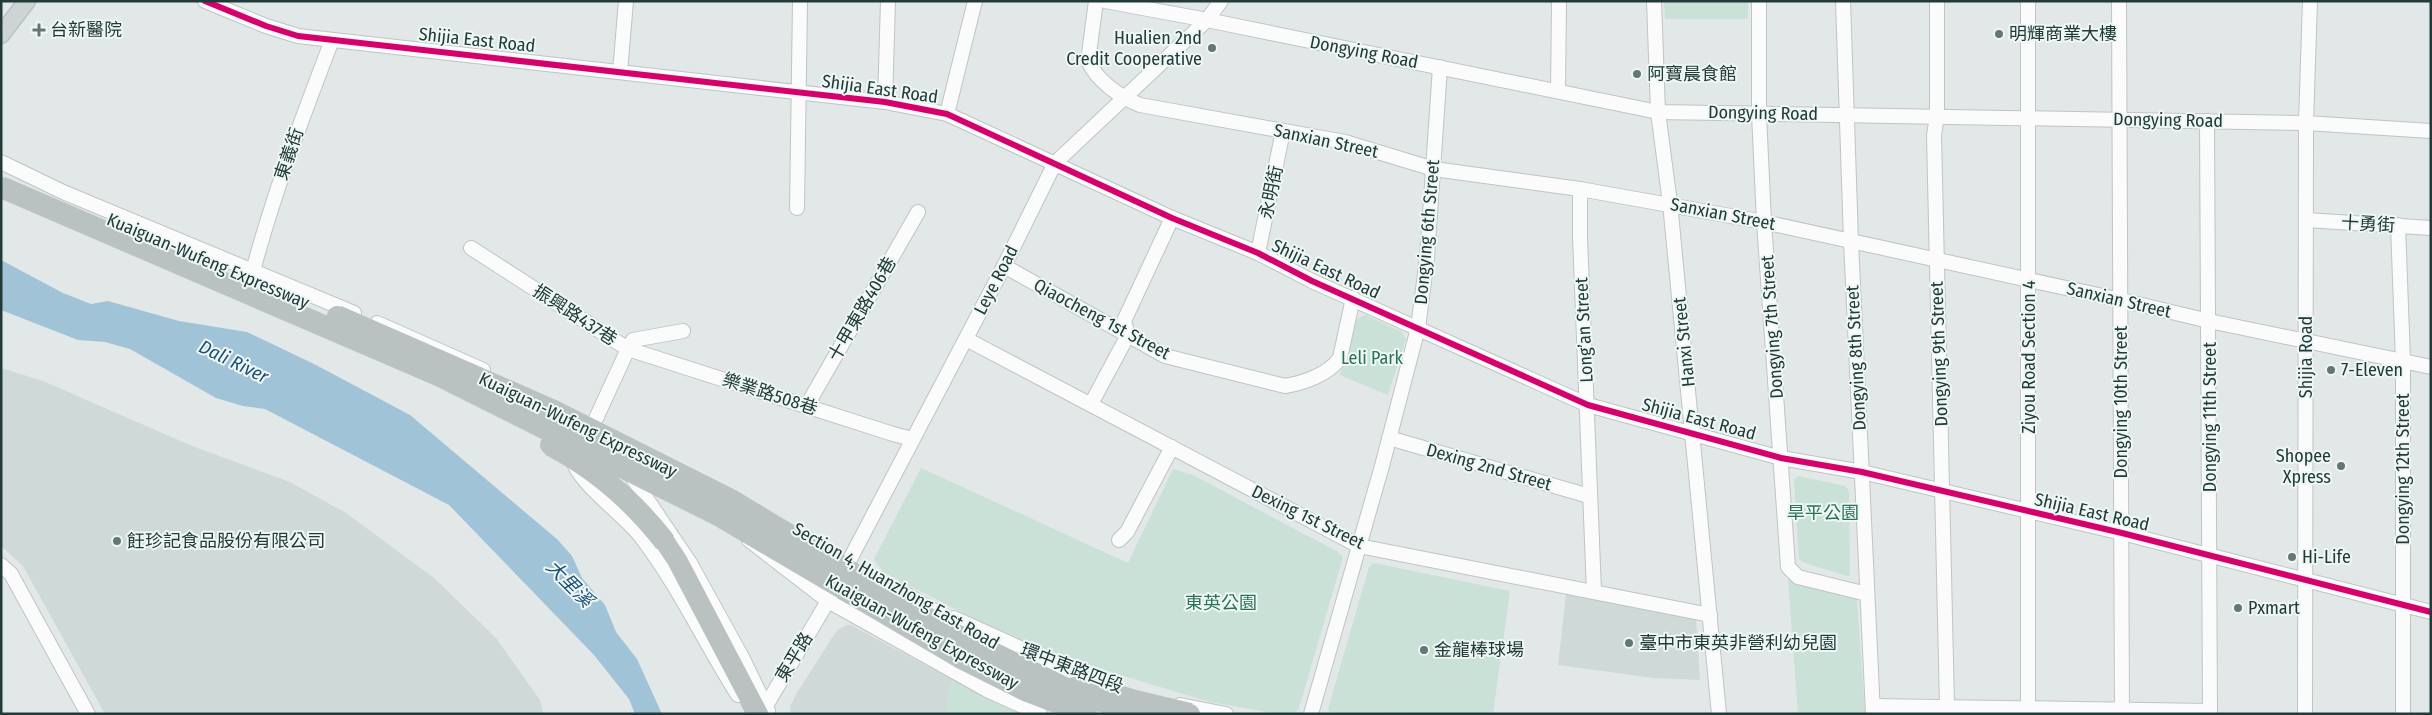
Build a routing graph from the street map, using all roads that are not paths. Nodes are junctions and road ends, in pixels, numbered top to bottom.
1 (27, 1) edge
2 (205, 1) edge
3 (626, 1) edge
4 (800, 1) edge
5 (888, 1) edge
6 (974, 1) edge
7 (1096, 1) edge
8 (1105, 1) edge
9 (1220, 1) edge
10 (1559, 1) edge
11 (1654, 1) edge
12 (1759, 1) edge
13 (1844, 1) edge
14 (1937, 1) edge
15 (2028, 1) edge
16 (2119, 1) edge
17 (2310, 1) edge
18 (1207, 20) junction
19 (1, 35) edge
20 (332, 40) junction
21 (1440, 67) junction
22 (620, 72) junction
23 (1558, 91) junction
24 (799, 92) junction
25 (1122, 98) junction
26 (885, 102) junction
27 (1658, 112) junction
28 (947, 114) junction
29 (1760, 114) junction
30 (1845, 114) junction
31 (1937, 116) junction
32 (2029, 118) junction
33 (2119, 120) junction
34 (2207, 121) junction
35 (2306, 123) junction
36 (2431, 131) edge
37 (1283, 132) junction
38 (1, 162) edge
39 (1055, 163) junction
40 (1434, 169) junction
41 (1, 173) edge
42 (1, 187) edge
43 (1580, 189) junction
44 (1670, 203) junction
45 (797, 208) dead end
46 (918, 212) dead end
47 (1172, 218) junction
48 (2306, 220) junction
49 (1764, 222) junction
50 (2398, 225) junction
51 (2431, 228) edge
52 (1851, 240) junction
53 (470, 248) dead end
54 (1258, 253) junction
55 (1937, 259) junction
56 (1004, 266) junction
57 (253, 271) junction
58 (2029, 280) junction
59 (1353, 298) junction
60 (2121, 300) junction
61 (2209, 321) junction
62 (1418, 328) junction
63 (683, 331) dead end
64 (339, 332) junction
65 (1128, 335) junction
66 (966, 339) junction
67 (2306, 340) junction
68 (628, 348) junction
69 (2403, 361) junction
70 (2431, 366) edge
71 (1091, 404) junction
72 (1588, 405) junction
73 (806, 407) junction
74 (565, 411) junction
75 (598, 427) junction
76 (1693, 433) junction
77 (912, 438) junction
78 (1389, 438) junction
79 (1172, 447) junction
80 (1781, 458) junction
81 (682, 468) junction
82 (1862, 472) junction
83 (1943, 492) junction
84 (1589, 496) junction
85 (2028, 512) junction
86 (2122, 533) junction
87 (1119, 540) dead end
88 (1359, 546) junction
89 (2210, 556) junction
90 (848, 560) junction
91 (1, 565) edge
92 (2306, 581) junction
93 (1594, 592) junction
94 (1866, 594) junction
95 (828, 601) junction
96 (924, 604) junction
97 (2404, 605) junction
98 (2431, 612) edge
99 (1710, 615) junction
100 (1068, 689) junction
101 (1947, 706) junction
102 (1873, 710) edge
103 (2028, 711) edge
104 (764, 712) edge
105 (2122, 712) edge
106 (2210, 712) edge
107 (88, 714) edge
108 (751, 714) edge
109 (1040, 714) edge
110 (1087, 714) edge
111 (1137, 714) edge
112 (1170, 714) edge
113 (1190, 714) edge
114 (1226, 714) edge
115 (1311, 714) edge
116 (1719, 714) edge
117 (2305, 714) edge
118 (2403, 714) edge

1 - 19 main road
2 - 20 street, Shijia East Road
3 - 22 street
4 - 24 street
5 - 26 street
6 - 28 street
7 - 25 street, Sanxian Street
8 - 18 street, Dongying Road
9 - 18 street, Leye Road
10 - 23 street
11 - 27 street, Hanxi Street
12 - 29 street, Dongying 7th Street
13 - 30 street, Dongying 8th Street
14 - 31 street, Dongying 9th Street
15 - 32 street, Ziyou Road Section 4
16 - 33 street, Dongying 10th Street
17 - 35 street, Shijia Road
18 - 21 street, Dongying Road
18 - 25 street, Leye Road
20 - 22 street, Shijia East Road
20 - 57 street, 東義街
21 - 23 street, Dongying Road
21 - 40 street, Dongying 6th Street
22 - 24 street, Shijia East Road
23 - 27 street, Dongying Road
24 - 26 street, Shijia East Road
24 - 45 street
25 - 37 street, Sanxian Street
25 - 39 street, Leye Road
26 - 28 street, Shijia East Road
27 - 29 street, Dongying Road
27 - 44 street, Hanxi Street
28 - 39 street, Shijia East Road
29 - 30 street, Dongying Road
29 - 49 street, Dongying 7th Street
30 - 31 street, Dongying Road
30 - 52 street, Dongying 8th Street
31 - 32 street, Dongying Road
31 - 55 street, Dongying 9th Street
32 - 33 street, Dongying Road
32 - 58 street, Ziyou Road Section 4
33 - 34 street, Dongying Road
33 - 60 street, Dongying 10th Street
34 - 35 street, Dongying Road
34 - 61 street, Dongying 11th Street
35 - 36 street, Dongying Road
35 - 48 street, Shijia Road
37 - 40 street, Sanxian Street
37 - 54 street, 永明街
38 - 57 street, Section 4, Huanzhong East Road
39 - 47 street, Shijia East Road
39 - 56 street, Leye Road
40 - 43 street, Sanxian Street
40 - 62 street, Dongying 6th Street
41 - 100 highway, Kuaiguan-Wufeng Expressway, bridge
42 - 64 highway, Kuaiguan-Wufeng Expressway, bridge
43 - 44 street, Sanxian Street
43 - 72 street, Long’an Street
44 - 49 street, Sanxian Street
44 - 76 street, Hanxi Street
46 - 73 street, 十甲東路406巷
47 - 54 street, Shijia East Road
47 - 65 street
48 - 50 street, 十勇街
48 - 67 street, Shijia Road
49 - 52 street, Sanxian Street
49 - 80 street, Dongying 7th Street
50 - 51 street, 十勇街
50 - 69 street, Dongying 12th Street
52 - 55 street, Sanxian Street
52 - 82 street, Dongying 8th Street
53 - 68 street, 振興路437巷
54 - 59 street, Shijia East Road
55 - 58 street, Sanxian Street
55 - 83 street, Dongying 9th Street
56 - 65 street, Qiaocheng 1st Street
56 - 66 street, Leye Road
57 - 74 street, Section 4, Huanzhong East Road
58 - 60 street, Sanxian Street
58 - 85 street, Ziyou Road Section 4
59 - 62 street, Shijia East Road
59 - 65 street, Qiaocheng 1st Street
60 - 61 street, Sanxian Street
60 - 86 street, Dongying 10th Street
61 - 67 street, Sanxian Street
61 - 89 street, Dongying 11th Street
62 - 72 street, Shijia East Road
62 - 78 street, Dongying 6th Street
63 - 68 street, 振興路437巷
64 - 104 highway, bridge
64 - 110 highway, Kuaiguan-Wufeng Expressway, bridge
65 - 71 street
66 - 71 street, Dexing 1st Street
66 - 77 street, Leye Road
67 - 69 street, Sanxian Street
67 - 92 street, Shijia Road
68 - 73 street, 樂業路508巷
68 - 75 street
69 - 70 street, Sanxian Street
69 - 97 street, Dongying 12th Street
71 - 79 street, Dexing 1st Street
72 - 76 street, Shijia East Road
72 - 84 street, Long’an Street
73 - 77 street, 樂業路508巷
74 - 75 street, Section 4, Huanzhong East Road
74 - 108 street
75 - 81 street, Section 4, Huanzhong East Road
75 - 104 street
76 - 80 street, Shijia East Road
76 - 99 street, Hanxi Street
77 - 90 street, Leye Road
78 - 84 street, Dexing 2nd Street
78 - 88 street, Dongying 6th Street
79 - 87 street
79 - 88 street, Dexing 1st Street
80 - 82 street, Shijia East Road
80 - 94 street, Dongying 7th Street
81 - 90 street, Section 4, Huanzhong East Road
81 - 95 street, Section 4, Huanzhong East Road
82 - 83 street, Shijia East Road
82 - 94 street, Dongying 8th Street
83 - 85 street, Shijia East Road
83 - 101 street, Dongying 9th Street
84 - 93 street, Long’an Street
85 - 86 street, Shijia East Road
85 - 103 street, Ziyou Road Section 4
86 - 89 street, Shijia East Road
86 - 105 street, Dongying 10th Street
88 - 93 street, Dexing 1st Street
88 - 115 street, Dongying 6th Street
89 - 92 street, Shijia East Road
89 - 106 street, Dongying 11th Street
90 - 95 street, Leye Road
90 - 96 street, Section 4, Huanzhong East Road
91 - 107 street
92 - 97 street, Shijia East Road
92 - 117 street, Shijia Road
93 - 99 street, Dexing 1st Street
94 - 102 street, Dongying 8th Street
95 - 104 street, 東平路
95 - 109 street, Section 4, Huanzhong East Road
96 - 112 street, Section 4, Huanzhong East Road
96 - 114 street, 環中東路四段
97 - 98 street, Shijia East Road
97 - 118 street, Dongying 12th Street
99 - 116 street, Hanxi Street
100 - 111 highway, Kuaiguan-Wufeng Expressway
100 - 113 highway, bridge
101 - 102 street
101 - 103 street
103 - 105 street
105 - 106 street

